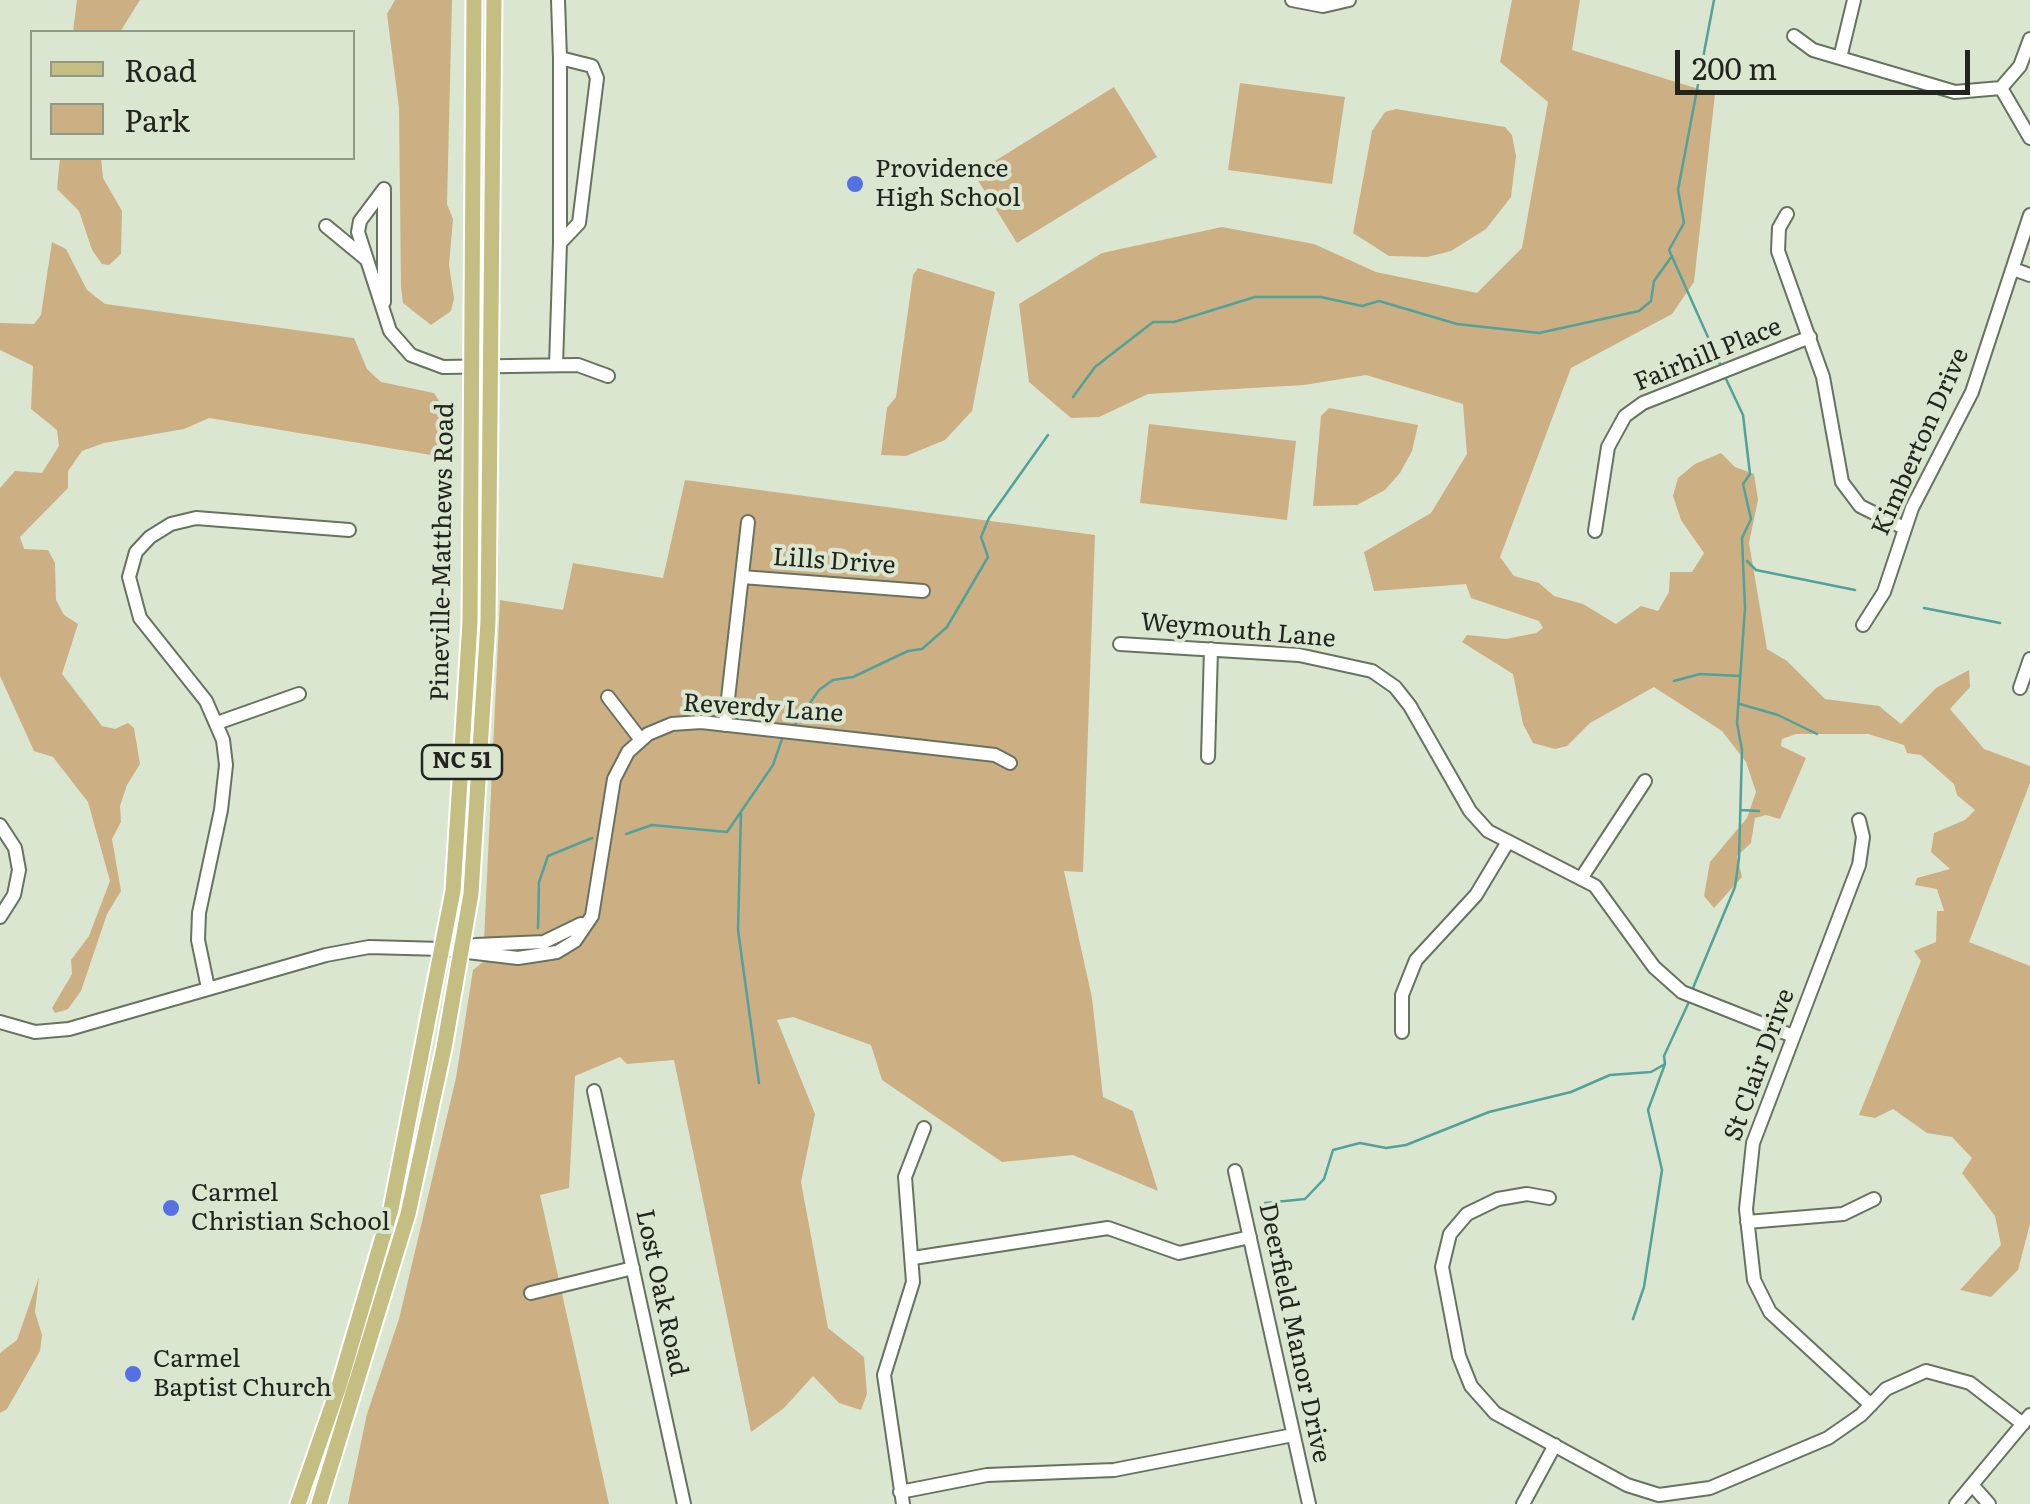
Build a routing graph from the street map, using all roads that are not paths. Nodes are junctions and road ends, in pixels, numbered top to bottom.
1 (474, 0) edge
2 (494, 0) edge
3 (558, 0) edge
4 (1292, 0) edge
5 (1350, 0) edge
6 (1854, 0) edge
7 (1794, 36) dead end
8 (2030, 39) edge
9 (560, 58) junction
10 (1840, 58) junction
11 (2001, 88) junction
12 (2030, 138) edge
13 (1787, 214) dead end
14 (2030, 215) edge
15 (362, 219) junction
16 (386, 227) junction
17 (560, 243) junction
18 (371, 265) junction
19 (2013, 269) junction
20 (2030, 275) edge
21 (383, 309) junction
22 (1810, 338) junction
23 (556, 365) junction
24 (480, 367) junction
25 (608, 376) dead end
26 (748, 522) dead end
27 (1904, 528) junction
28 (349, 530) dead end
29 (1595, 531) dead end
30 (742, 577) junction
31 (924, 591) dead end
32 (1863, 625) dead end
33 (1120, 644) dead end
34 (1211, 650) junction
35 (2030, 659) edge
36 (2020, 688) dead end
37 (300, 694) dead end
38 (608, 696) dead end
39 (217, 723) junction
40 (724, 725) junction
41 (641, 740) junction
42 (1208, 757) dead end
43 (1010, 763) dead end
44 (1645, 781) dead end
45 (1859, 820) dead end
46 (0, 824) edge
47 (1506, 845) junction
48 (1582, 877) junction
49 (0, 918) edge
50 (442, 949) junction
51 (460, 951) junction
52 (208, 988) junction
53 (0, 1022) edge
54 (1402, 1032) dead end
55 (1793, 1036) junction
56 (594, 1092) dead end
57 (924, 1128) dead end
58 (1235, 1171) dead end
59 (1550, 1198) dead end
60 (1874, 1198) dead end
61 (1747, 1222) junction
62 (1250, 1237) junction
63 (914, 1258) junction
64 (633, 1268) junction
65 (530, 1293) dead end
66 (1871, 1405) junction
67 (2026, 1420) edge
68 (1293, 1435) junction
69 (1555, 1445) junction
70 (1974, 1487) junction
71 (902, 1498) edge
72 (298, 1504) edge
73 (319, 1504) edge
74 (684, 1504) edge
75 (1310, 1504) edge
76 (1522, 1504) edge
77 (1956, 1504) edge
78 (1988, 1504) edge

1 - 24 main road, Pineville-Matthews Road / NC 51
2 - 24 main road, Pineville-Matthews Road / NC 51
3 - 9 street
4 - 5 street
6 - 10 street
7 - 10 street
8 - 11 street
9 - 17 street
9 - 17 street
10 - 11 street
11 - 12 street
13 - 22 street
14 - 19 street, Kimberton Drive
15 - 16 street
15 - 16 street
15 - 18 street
15 - 18 street
16 - 21 street
17 - 23 street
18 - 21 street
19 - 20 street
19 - 27 street, Kimberton Drive
21 - 24 street
22 - 27 street
22 - 29 street, Fairhill Place
23 - 24 street
23 - 25 street
24 - 50 main road, Pineville-Matthews Road / NC 51
24 - 51 main road, Pineville-Matthews Road / NC 51
26 - 30 street
27 - 32 street, Kimberton Drive
28 - 39 street
30 - 31 street, Lills Drive
30 - 40 street
33 - 34 street, Weymouth Lane
34 - 42 street
34 - 47 street, Weymouth Lane
35 - 36 street
37 - 39 street
38 - 41 street
39 - 52 street
40 - 41 street, Reverdy Lane
40 - 43 street, Reverdy Lane
41 - 51 street
44 - 48 street
45 - 55 street, St Clair Drive
46 - 49 street
47 - 48 street, Weymouth Lane
47 - 54 street
48 - 55 street, Weymouth Lane
50 - 51 street
50 - 52 street
50 - 72 main road, Pineville-Matthews Road / NC 51
51 - 73 main road, Pineville-Matthews Road / NC 51
52 - 53 street
55 - 61 street, St Clair Drive
56 - 64 street, Lost Oak Road
57 - 63 street
58 - 62 street, Deerfield Manor Drive
59 - 69 street
60 - 61 street
61 - 66 street, St Clair Drive
62 - 63 street
62 - 68 street, Deerfield Manor Drive
63 - 71 street
64 - 65 street
64 - 74 street, Lost Oak Road
66 - 67 street
66 - 69 street
67 - 70 street
68 - 71 street
68 - 75 street, Deerfield Manor Drive
69 - 76 street
70 - 77 street
70 - 78 street

